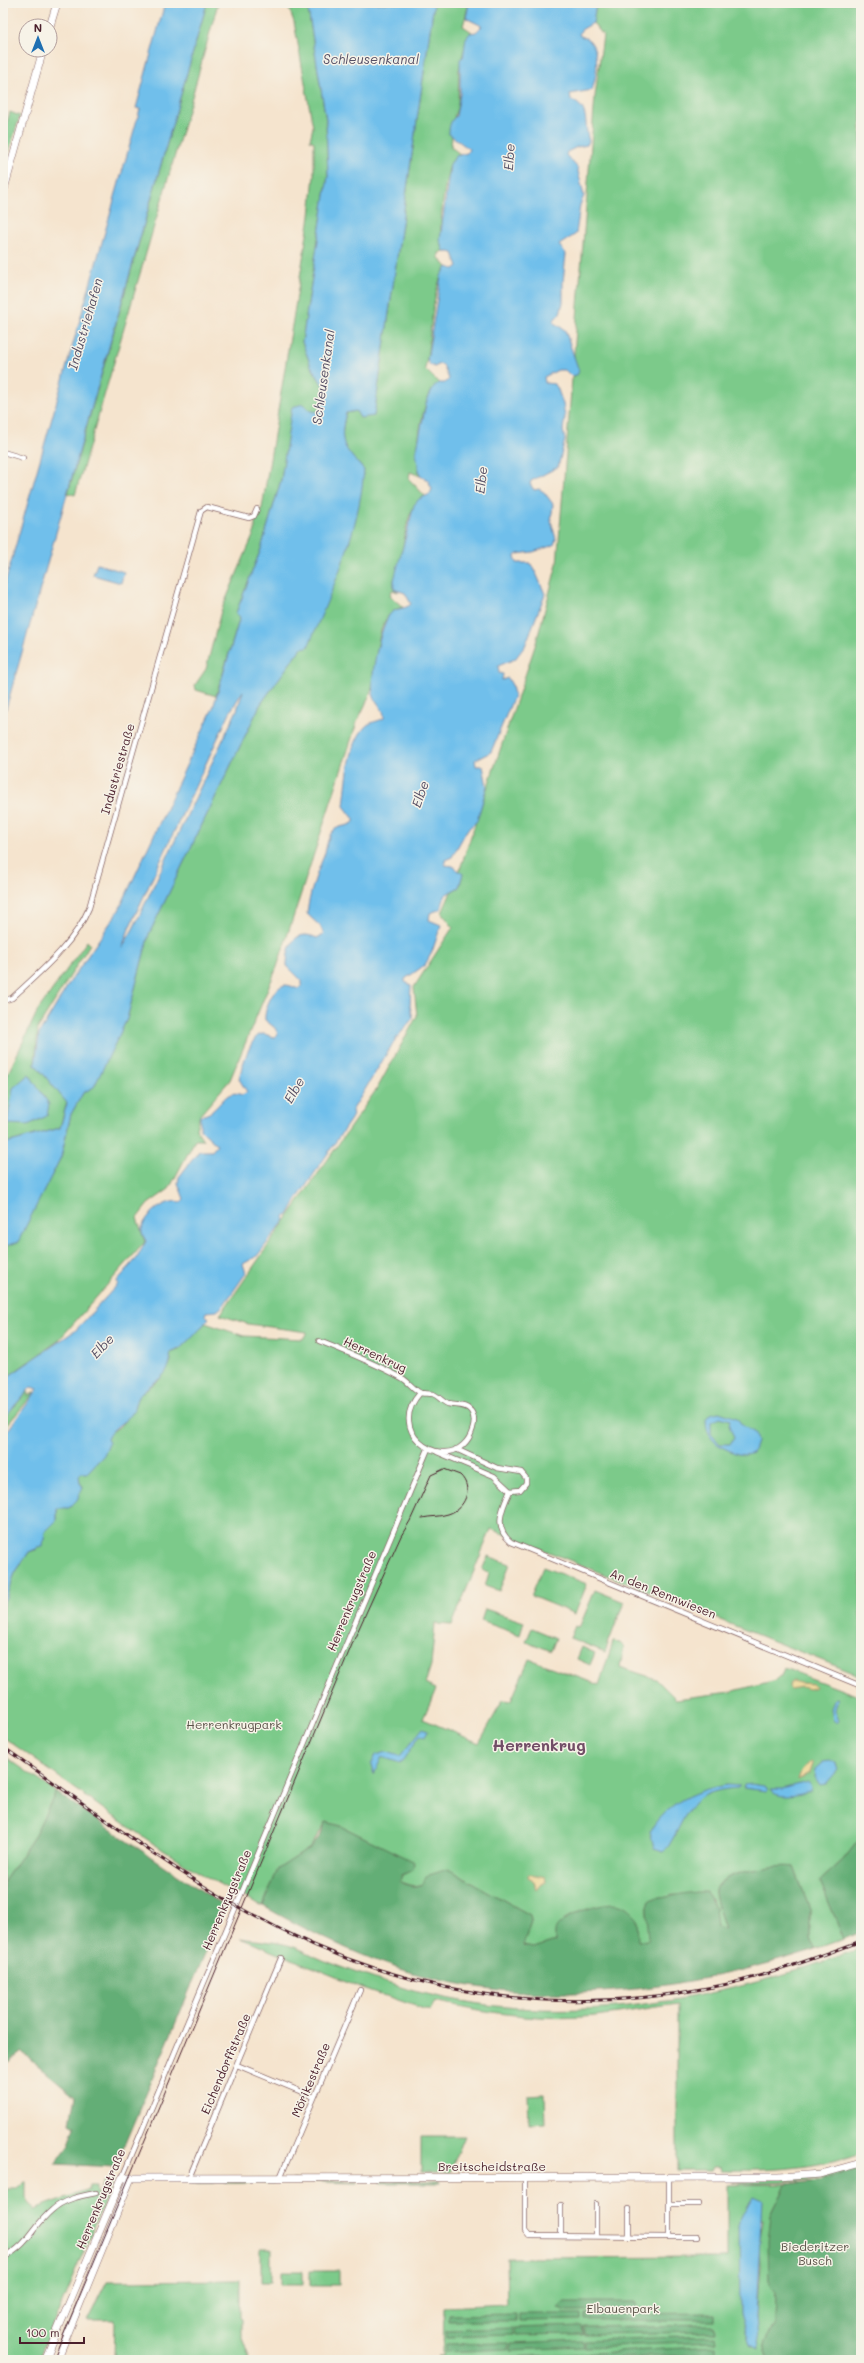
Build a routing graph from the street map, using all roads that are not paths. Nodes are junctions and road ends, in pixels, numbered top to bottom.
1 (57, 3) edge
2 (52, 18) edge
3 (41, 58) edge
4 (3, 193) edge
5 (3, 452) edge
6 (23, 458) dead end
7 (257, 509) dead end
8 (3, 1001) edge
9 (318, 1341) dead end
10 (420, 1393) junction
11 (428, 1449) junction
12 (456, 1449) junction
13 (434, 1451) junction
14 (510, 1491) junction
15 (861, 1686) edge
16 (282, 1958) dead end
17 (360, 1990) dead end
18 (237, 2065) junction
19 (314, 2097) junction
20 (861, 2163) edge
21 (122, 2178) junction
22 (131, 2178) junction
23 (190, 2178) junction
24 (280, 2178) junction
25 (525, 2178) junction
26 (669, 2178) junction
27 (96, 2193) dead end
28 (596, 2204) dead end
29 (669, 2204) junction
30 (699, 2204) dead end
31 (561, 2205) dead end
32 (629, 2209) dead end
33 (561, 2236) junction
34 (596, 2236) junction
35 (628, 2236) junction
36 (669, 2236) junction
37 (697, 2237) dead end
38 (3, 2258) edge
39 (45, 2360) edge
40 (57, 2360) edge

1 - 2 street
3 - 4 street
5 - 6 street
7 - 8 street, Industriestraße
9 - 10 street, Herrenkrug
10 - 11 street
10 - 12 street, Herrenkrug
11 - 13 street
11 - 21 street, Herrenkrugstraße
12 - 13 street
12 - 14 street
13 - 14 street
14 - 15 street, An den Rennwiesen
16 - 18 street, Eichendorffstraße
17 - 19 street, Mörikestraße
18 - 19 street
18 - 23 street, Eichendorffstraße
19 - 24 street, Mörikestraße
20 - 26 street, Breitscheidstraße
21 - 22 street, Breitscheidstraße
21 - 39 street, Herrenkrugstraße
22 - 23 street, Breitscheidstraße
22 - 40 street, Herrenkrugstraße
23 - 24 street, Breitscheidstraße
24 - 25 street, Breitscheidstraße
25 - 26 street, Breitscheidstraße
25 - 33 street
26 - 29 street
27 - 38 street
28 - 34 street
29 - 30 street
29 - 36 street
31 - 33 street
32 - 35 street
33 - 34 street
34 - 35 street
35 - 36 street
36 - 37 street

